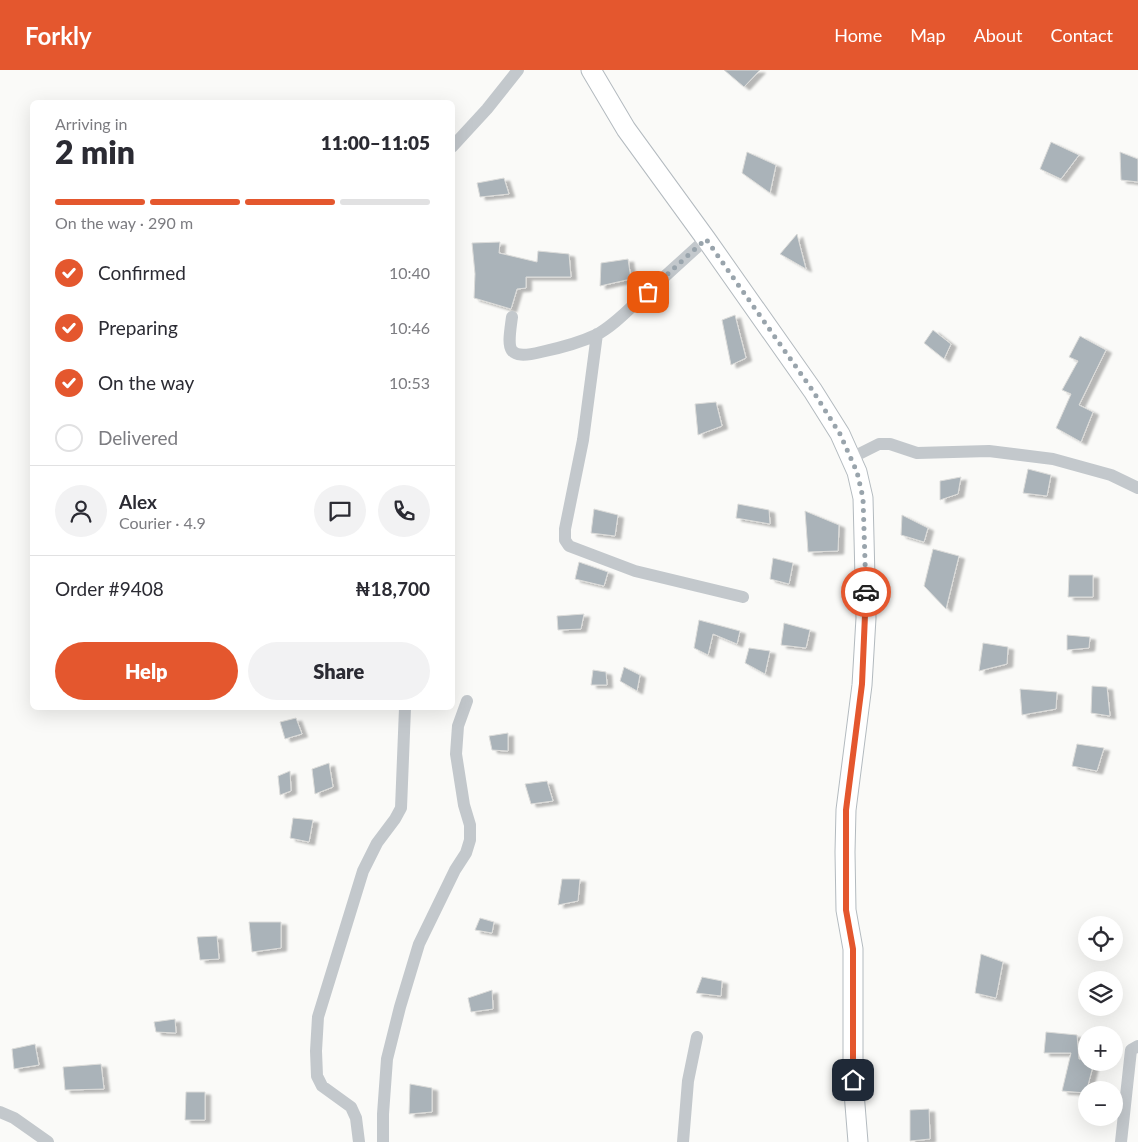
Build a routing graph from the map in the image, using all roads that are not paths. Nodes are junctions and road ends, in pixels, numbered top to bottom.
1 (518, 70) edge
2 (592, 70) edge
3 (455, 144) edge
4 (706, 239) junction
5 (512, 317) dead end
6 (597, 334) junction
7 (851, 458) junction
8 (1138, 488) edge
9 (743, 597) dead end
10 (467, 700) dead end
11 (404, 710) edge
12 (697, 1037) dead end
13 (1138, 1046) edge
14 (0, 1112) edge
15 (48, 1142) edge
16 (359, 1142) edge
17 (383, 1142) edge
18 (683, 1142) edge
19 (858, 1142) edge
20 (1121, 1142) edge

1 - 3 street
2 - 4 street
4 - 6 street
4 - 7 street
5 - 6 street
6 - 9 street
7 - 8 street
7 - 19 street
10 - 17 street
11 - 16 street
12 - 18 street
13 - 20 street
14 - 15 street

